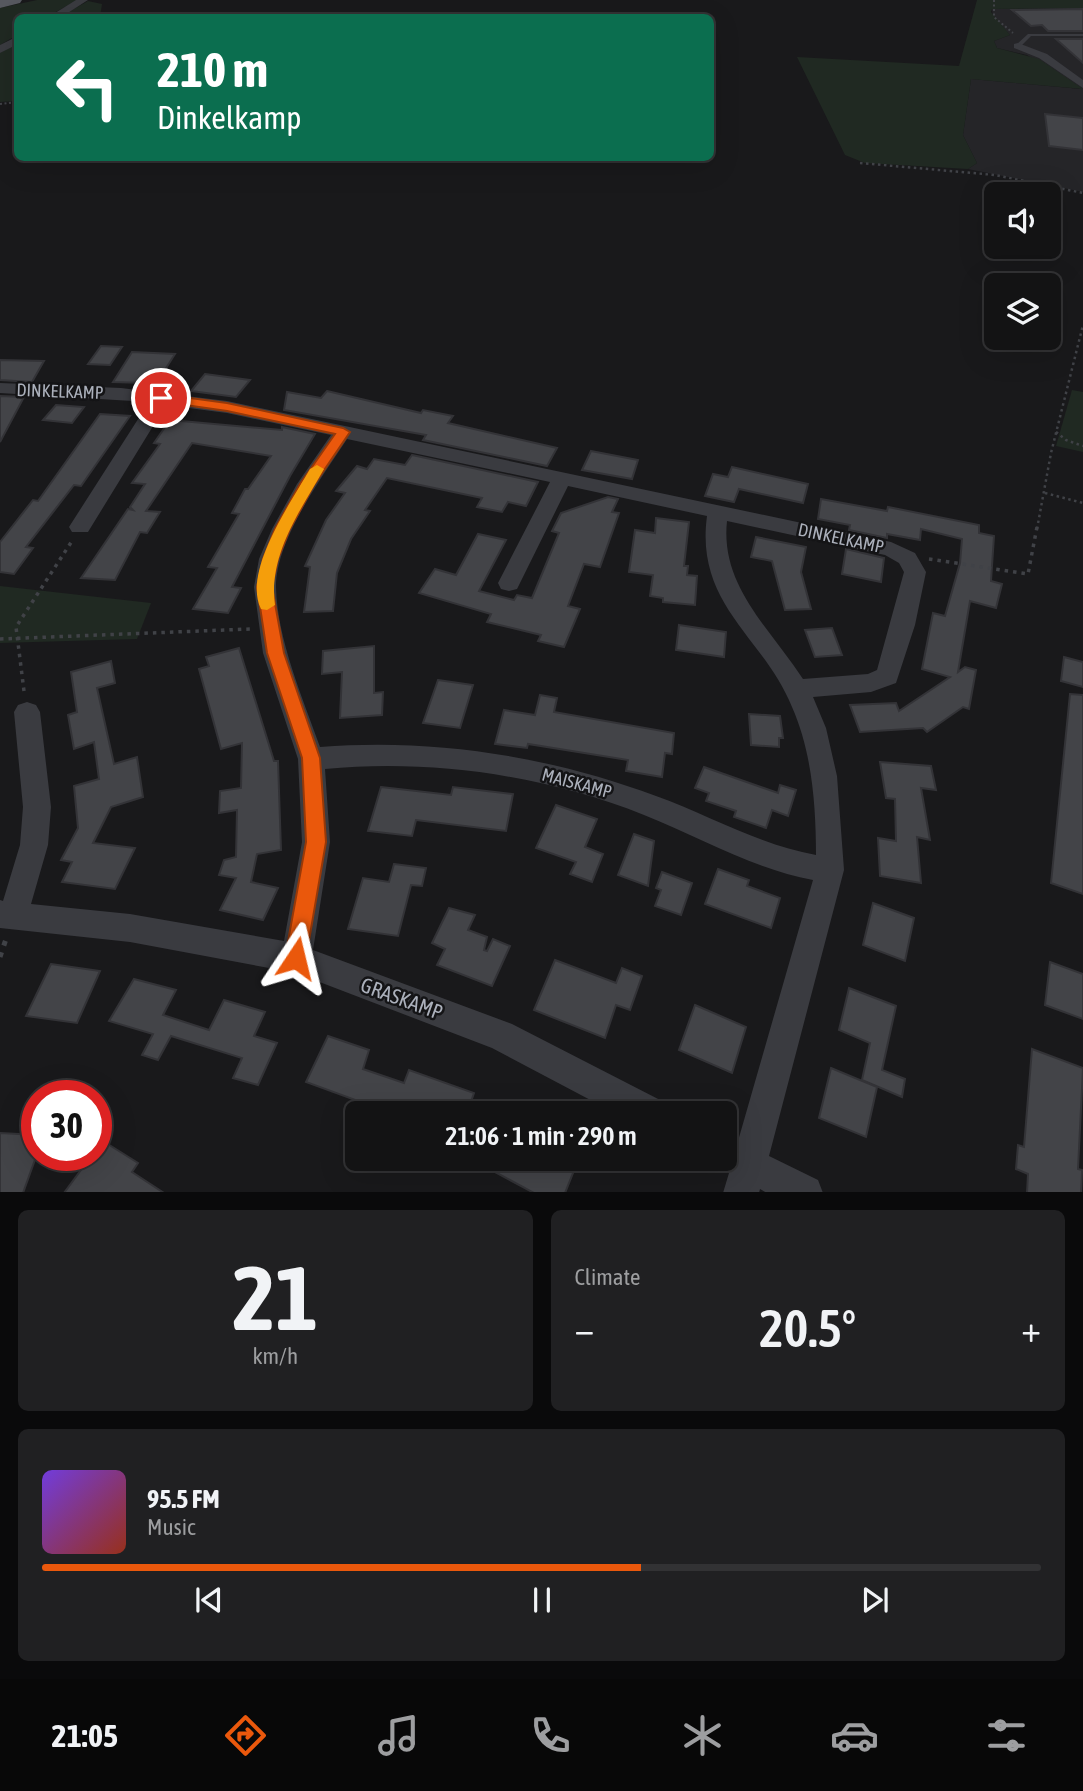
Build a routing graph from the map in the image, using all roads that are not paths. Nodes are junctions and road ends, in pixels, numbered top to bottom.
1 (15, 0) edge
2 (82, 0) edge
3 (0, 3) edge
4 (59, 14) edge
5 (1083, 35) edge
6 (1018, 46) joint
7 (1082, 85) edge
8 (0, 388) edge
9 (161, 398) junction
10 (343, 432) junction
11 (562, 478) junction
12 (718, 511) junction
13 (80, 527) road end
14 (509, 583) dead end
15 (796, 689) junction
16 (27, 712) road end
17 (311, 758) junction
18 (830, 870) junction
19 (7, 914) edge
20 (296, 958) junction
21 (627, 1101) edge
22 (738, 1170) edge
23 (805, 1192) edge

1 - 3 main road
2 - 4 street
5 - 6 lane
6 - 7 street
8 - 9 street, DINKELKAMP
9 - 10 street, DINKELKAMP
9 - 13 street
10 - 11 street, DINKELKAMP
10 - 17 street
11 - 12 street, DINKELKAMP
11 - 14 street
12 - 15 street
12 - 15 street, DINKELKAMP
15 - 18 street
16 - 19 street, GRASKAMP
17 - 18 street, MAISKAMP
17 - 20 street
18 - 22 street
19 - 20 street, GRASKAMP
20 - 21 street, GRASKAMP
22 - 23 street

